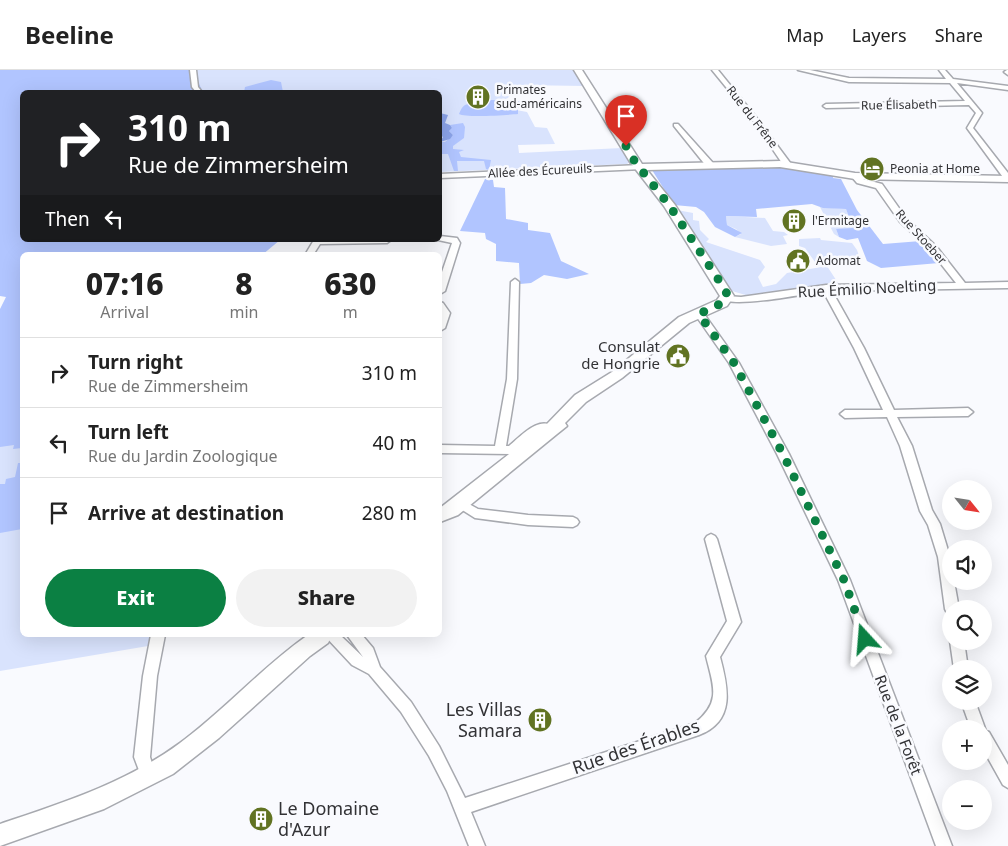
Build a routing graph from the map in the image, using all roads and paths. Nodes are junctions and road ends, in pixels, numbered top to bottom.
1 (193, 70) edge
2 (578, 70) edge
3 (715, 70) edge
4 (801, 70) edge
5 (942, 70) edge
6 (954, 81) junction
7 (1008, 88) edge
8 (197, 90) edge
9 (971, 103) junction
10 (826, 106) dead end
11 (676, 125) dead end
12 (787, 164) junction
13 (710, 165) junction
14 (640, 167) junction
15 (442, 176) edge
16 (854, 176) junction
17 (1008, 179) edge
18 (442, 238) edge
19 (516, 282) dead end
20 (442, 285) edge
21 (1008, 285) edge
22 (963, 286) junction
23 (826, 288) junction
24 (727, 299) junction
25 (442, 308) edge
26 (699, 314) junction
27 (442, 322) edge
28 (891, 412) junction
29 (968, 412) dead end
30 (845, 414) dead end
31 (551, 430) junction
32 (500, 448) junction
33 (442, 449) edge
34 (451, 509) edge
35 (573, 522) dead end
36 (442, 523) edge
37 (711, 539) dead end
38 (951, 600) edge
39 (158, 637) edge
40 (317, 637) edge
41 (322, 637) edge
42 (356, 637) edge
43 (374, 670) junction
44 (992, 751) edge
45 (148, 776) junction
46 (1008, 780) edge
47 (462, 807) junction
48 (0, 836) edge
49 (477, 846) edge
50 (944, 846) edge

1 - 8 street
2 - 14 main road
3 - 12 street, Rue du Frêne
4 - 6 street
5 - 6 street
6 - 7 street
6 - 9 street
9 - 10 street, Rue Élisabeth
9 - 17 street
11 - 13 street
12 - 13 main road
12 - 16 main road
13 - 14 main road
14 - 15 street, Allée des Écureuils
14 - 24 main road
16 - 17 main road
16 - 22 street, Rue Stoeber
18 - 20 street
19 - 32 street
21 - 22 street, Rue Émilio Noelting
22 - 23 street, Rue Émilio Noelting
23 - 24 street, Rue Émilio Noelting
23 - 28 street
24 - 26 main road
25 - 27 street
26 - 31 main road
26 - 50 street, Rue de la Forêt
28 - 29 street
28 - 30 street
28 - 38 street
31 - 32 street
31 - 34 main road
32 - 33 street
34 - 35 street
34 - 36 main road
37 - 47 street, Rue des Érables
39 - 45 street
40 - 45 main road
41 - 43 street
42 - 43 street
43 - 47 street
44 - 46 street
45 - 48 main road
47 - 49 street

